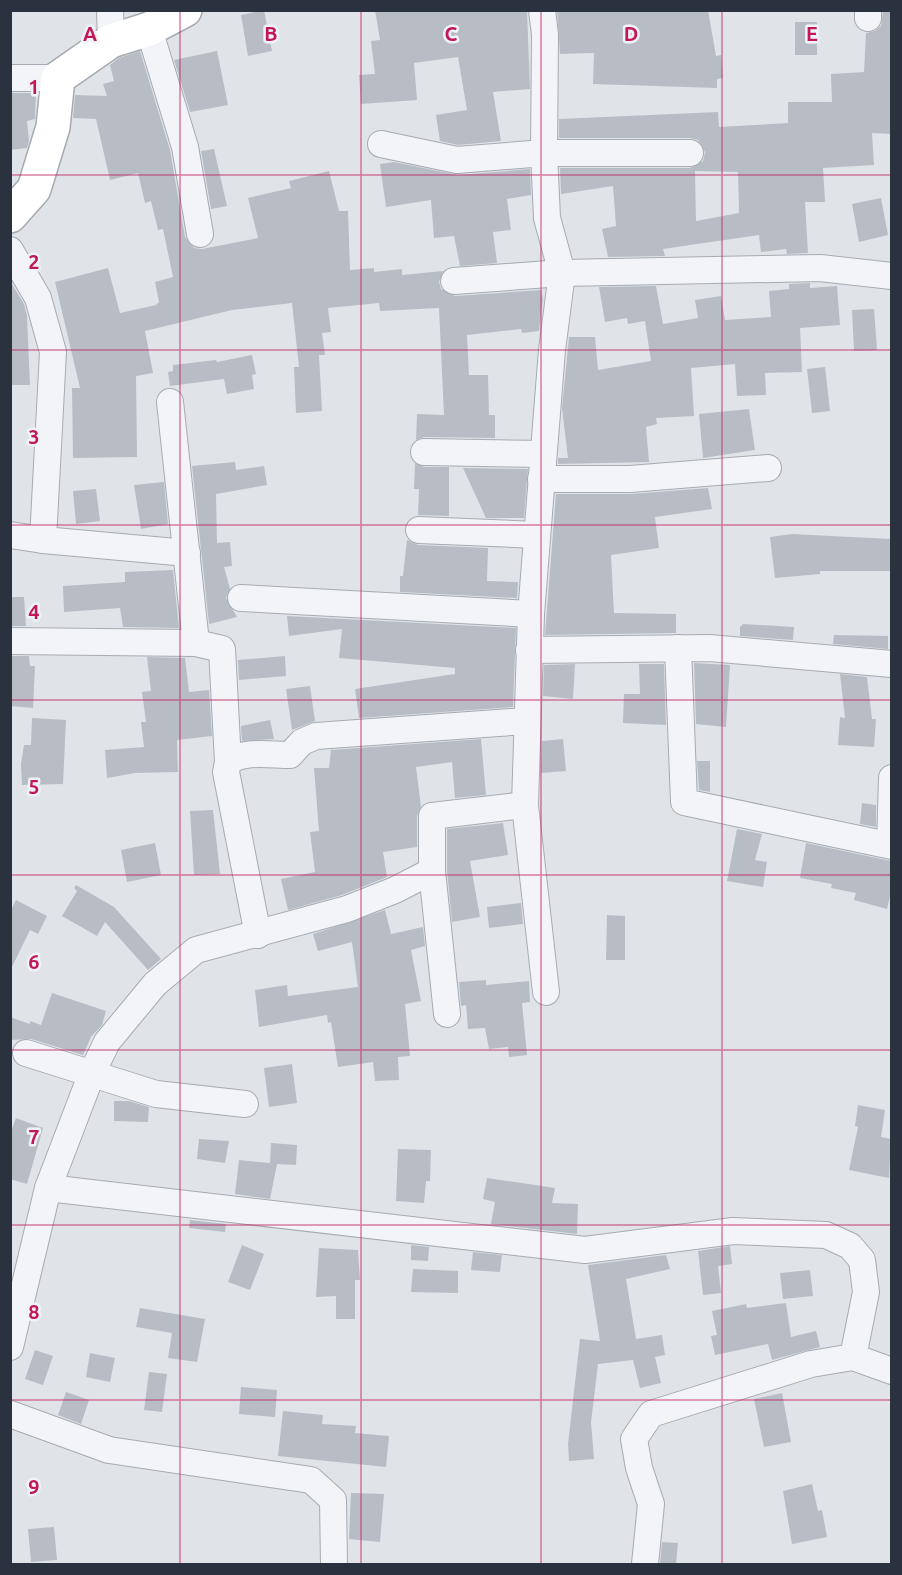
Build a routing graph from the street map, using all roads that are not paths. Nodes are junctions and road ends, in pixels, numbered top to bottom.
1 (184, 10) edge
2 (542, 10) edge
3 (110, 26) edge
4 (149, 29) junction
5 (10, 78) edge
6 (58, 78) junction
7 (381, 144) dead end
8 (544, 153) junction
9 (690, 153) dead end
10 (10, 216) edge
11 (200, 234) dead end
12 (10, 249) edge
13 (562, 273) junction
14 (891, 276) edge
15 (453, 281) dead end
16 (170, 402) dead end
17 (424, 452) dead end
18 (543, 454) junction
19 (768, 468) dead end
20 (541, 480) junction
21 (419, 530) dead end
22 (10, 535) edge
23 (537, 535) junction
24 (43, 540) junction
25 (187, 553) junction
26 (241, 598) dead end
27 (531, 614) junction
28 (10, 641) edge
29 (196, 643) junction
30 (678, 648) junction
31 (529, 650) junction
32 (891, 664) edge
33 (526, 721) junction
34 (228, 762) junction
35 (891, 778) edge
36 (525, 805) junction
37 (891, 845) edge
38 (432, 871) junction
39 (258, 935) junction
40 (546, 992) dead end
41 (447, 1014) dead end
42 (26, 1053) dead end
43 (92, 1074) junction
44 (245, 1104) dead end
45 (48, 1188) junction
46 (10, 1347) edge
47 (853, 1358) junction
48 (891, 1371) edge
49 (10, 1414) edge
50 (334, 1564) edge
51 (645, 1564) edge

1 - 4 street
2 - 8 street
3 - 4 street
3 - 6 street
4 - 11 street
5 - 6 street
6 - 10 street
7 - 8 street
8 - 9 street
8 - 13 street
12 - 24 street
13 - 14 street
13 - 15 street
13 - 18 street
16 - 25 street
17 - 18 street
18 - 20 street
19 - 20 street
20 - 23 street
21 - 23 street
22 - 24 street
23 - 27 street
24 - 25 street
25 - 29 street
26 - 27 street
27 - 31 street
28 - 29 street
29 - 34 street
30 - 31 street
30 - 32 street
30 - 37 street
31 - 33 street
33 - 34 street
33 - 36 street
34 - 39 street
35 - 37 street
36 - 38 street
36 - 40 street
38 - 39 street
38 - 41 street
39 - 43 street
42 - 43 street
43 - 44 street
43 - 45 street
45 - 46 street
45 - 47 street
47 - 48 street
47 - 51 street
49 - 50 street

